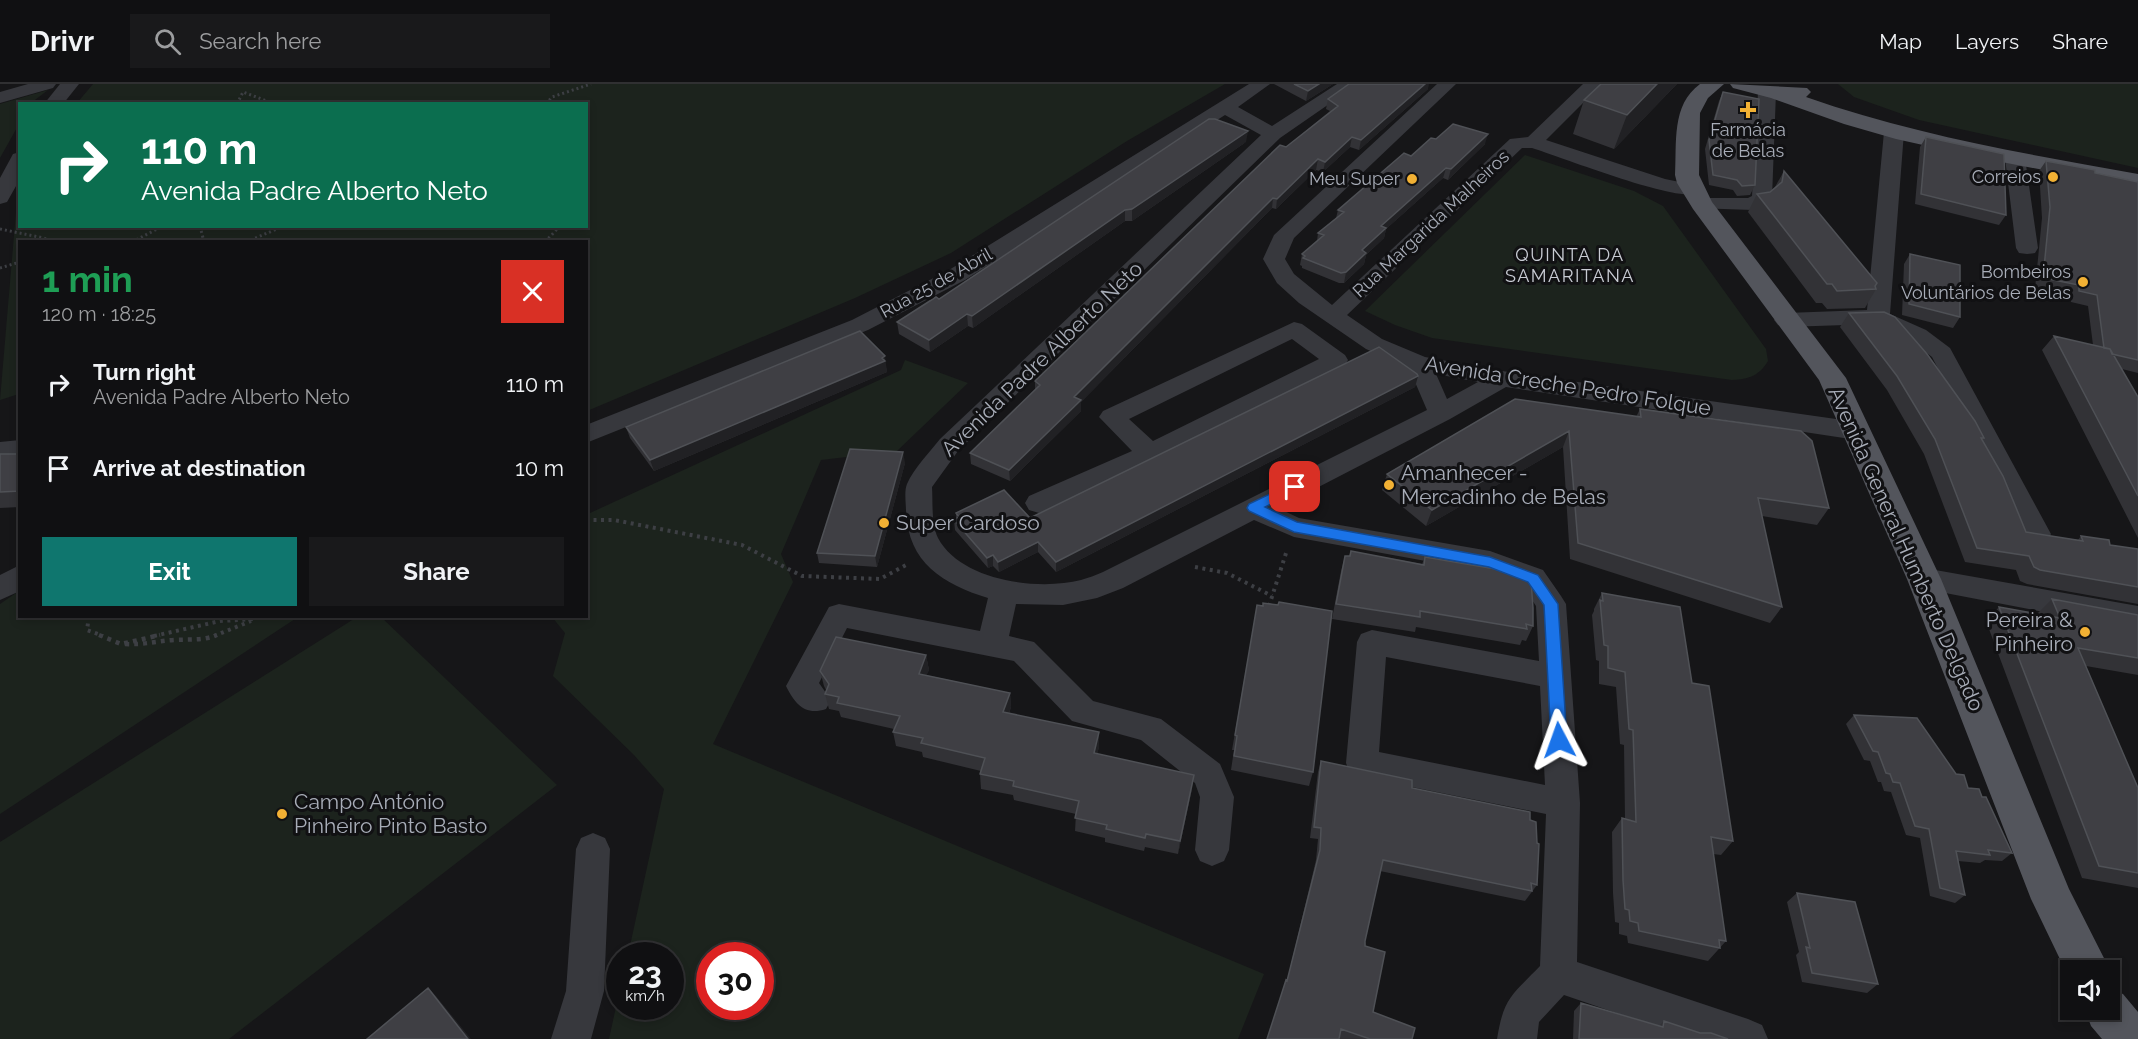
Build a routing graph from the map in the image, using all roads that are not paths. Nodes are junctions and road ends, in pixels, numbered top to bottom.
1 (47, 84) edge
2 (70, 84) edge
3 (1261, 84) edge
4 (1349, 84) edge
5 (1447, 84) edge
6 (1593, 84) edge
7 (1712, 86) edge
8 (1820, 87) edge
9 (1761, 90) edge
10 (0, 98) edge
11 (55, 102) edge
12 (1225, 107) junction
13 (1894, 132) junction
14 (1273, 134) junction
15 (1533, 142) junction
16 (2015, 158) junction
17 (18, 162) edge
18 (2138, 174) edge
19 (2138, 181) edge
20 (1697, 197) junction
21 (0, 198) edge
22 (2027, 248) dead end
23 (1333, 316) junction
24 (1878, 317) junction
25 (1786, 320) junction
26 (1374, 344) junction
27 (1336, 360) junction
28 (1419, 363) junction
29 (1502, 379) junction
30 (1441, 413) junction
31 (1857, 432) junction
32 (588, 434) edge
33 (18, 449) edge
34 (0, 451) edge
35 (1150, 453) junction
36 (1039, 503) dead end
37 (1253, 508) junction
38 (2037, 534) edge
39 (18, 577) edge
40 (1924, 579) junction
41 (0, 589) edge
42 (1004, 593) junction
43 (2138, 618) edge
44 (992, 644) junction
45 (1555, 676) junction
46 (815, 700) dead end
47 (1563, 803) junction
48 (593, 849) dead end
49 (1212, 850) dead end
50 (2083, 960) edge
51 (1558, 974) junction
52 (571, 1039) edge
53 (1517, 1039) edge
54 (1748, 1039) edge

1 - 10 street
2 - 11 street
3 - 12 street, Rua 25 de Abril
4 - 14 street, Avenida Padre Alberto Neto
5 - 23 street, Avenida Creche Pedro Folque
6 - 15 street
7 - 9 main road, Avenida General Humberto Delgado
7 - 20 main road, Avenida General Humberto Delgado
8 - 9 main road
8 - 18 main road
9 - 13 main road
9 - 20 street
12 - 14 street
12 - 32 street, Rua 25 de Abril
13 - 16 main road
13 - 24 street
14 - 42 street, Avenida Padre Alberto Neto
15 - 20 street
15 - 23 street, Rua Margarida Malheiros
16 - 19 main road
16 - 22 street
17 - 21 street
20 - 25 main road, Avenida General Humberto Delgado
23 - 26 street, Avenida Creche Pedro Folque
24 - 25 street
24 - 38 street
25 - 31 main road, Avenida General Humberto Delgado
26 - 27 street
26 - 28 street, Avenida Creche Pedro Folque
27 - 35 street
27 - 35 street
28 - 29 street, Avenida Creche Pedro Folque
28 - 30 street
29 - 30 street, Avenida Padre Alberto Neto
29 - 31 street, Avenida Creche Pedro Folque
30 - 37 street, Avenida Padre Alberto Neto
31 - 40 main road, Avenida General Humberto Delgado
33 - 34 street
35 - 36 street
37 - 42 street, Avenida Padre Alberto Neto
37 - 45 street
39 - 41 street
40 - 43 street
40 - 50 main road, Avenida General Humberto Delgado
42 - 44 street
44 - 46 street
44 - 49 street
45 - 47 street
45 - 47 street
47 - 51 street
48 - 52 street
51 - 53 street
51 - 54 street

